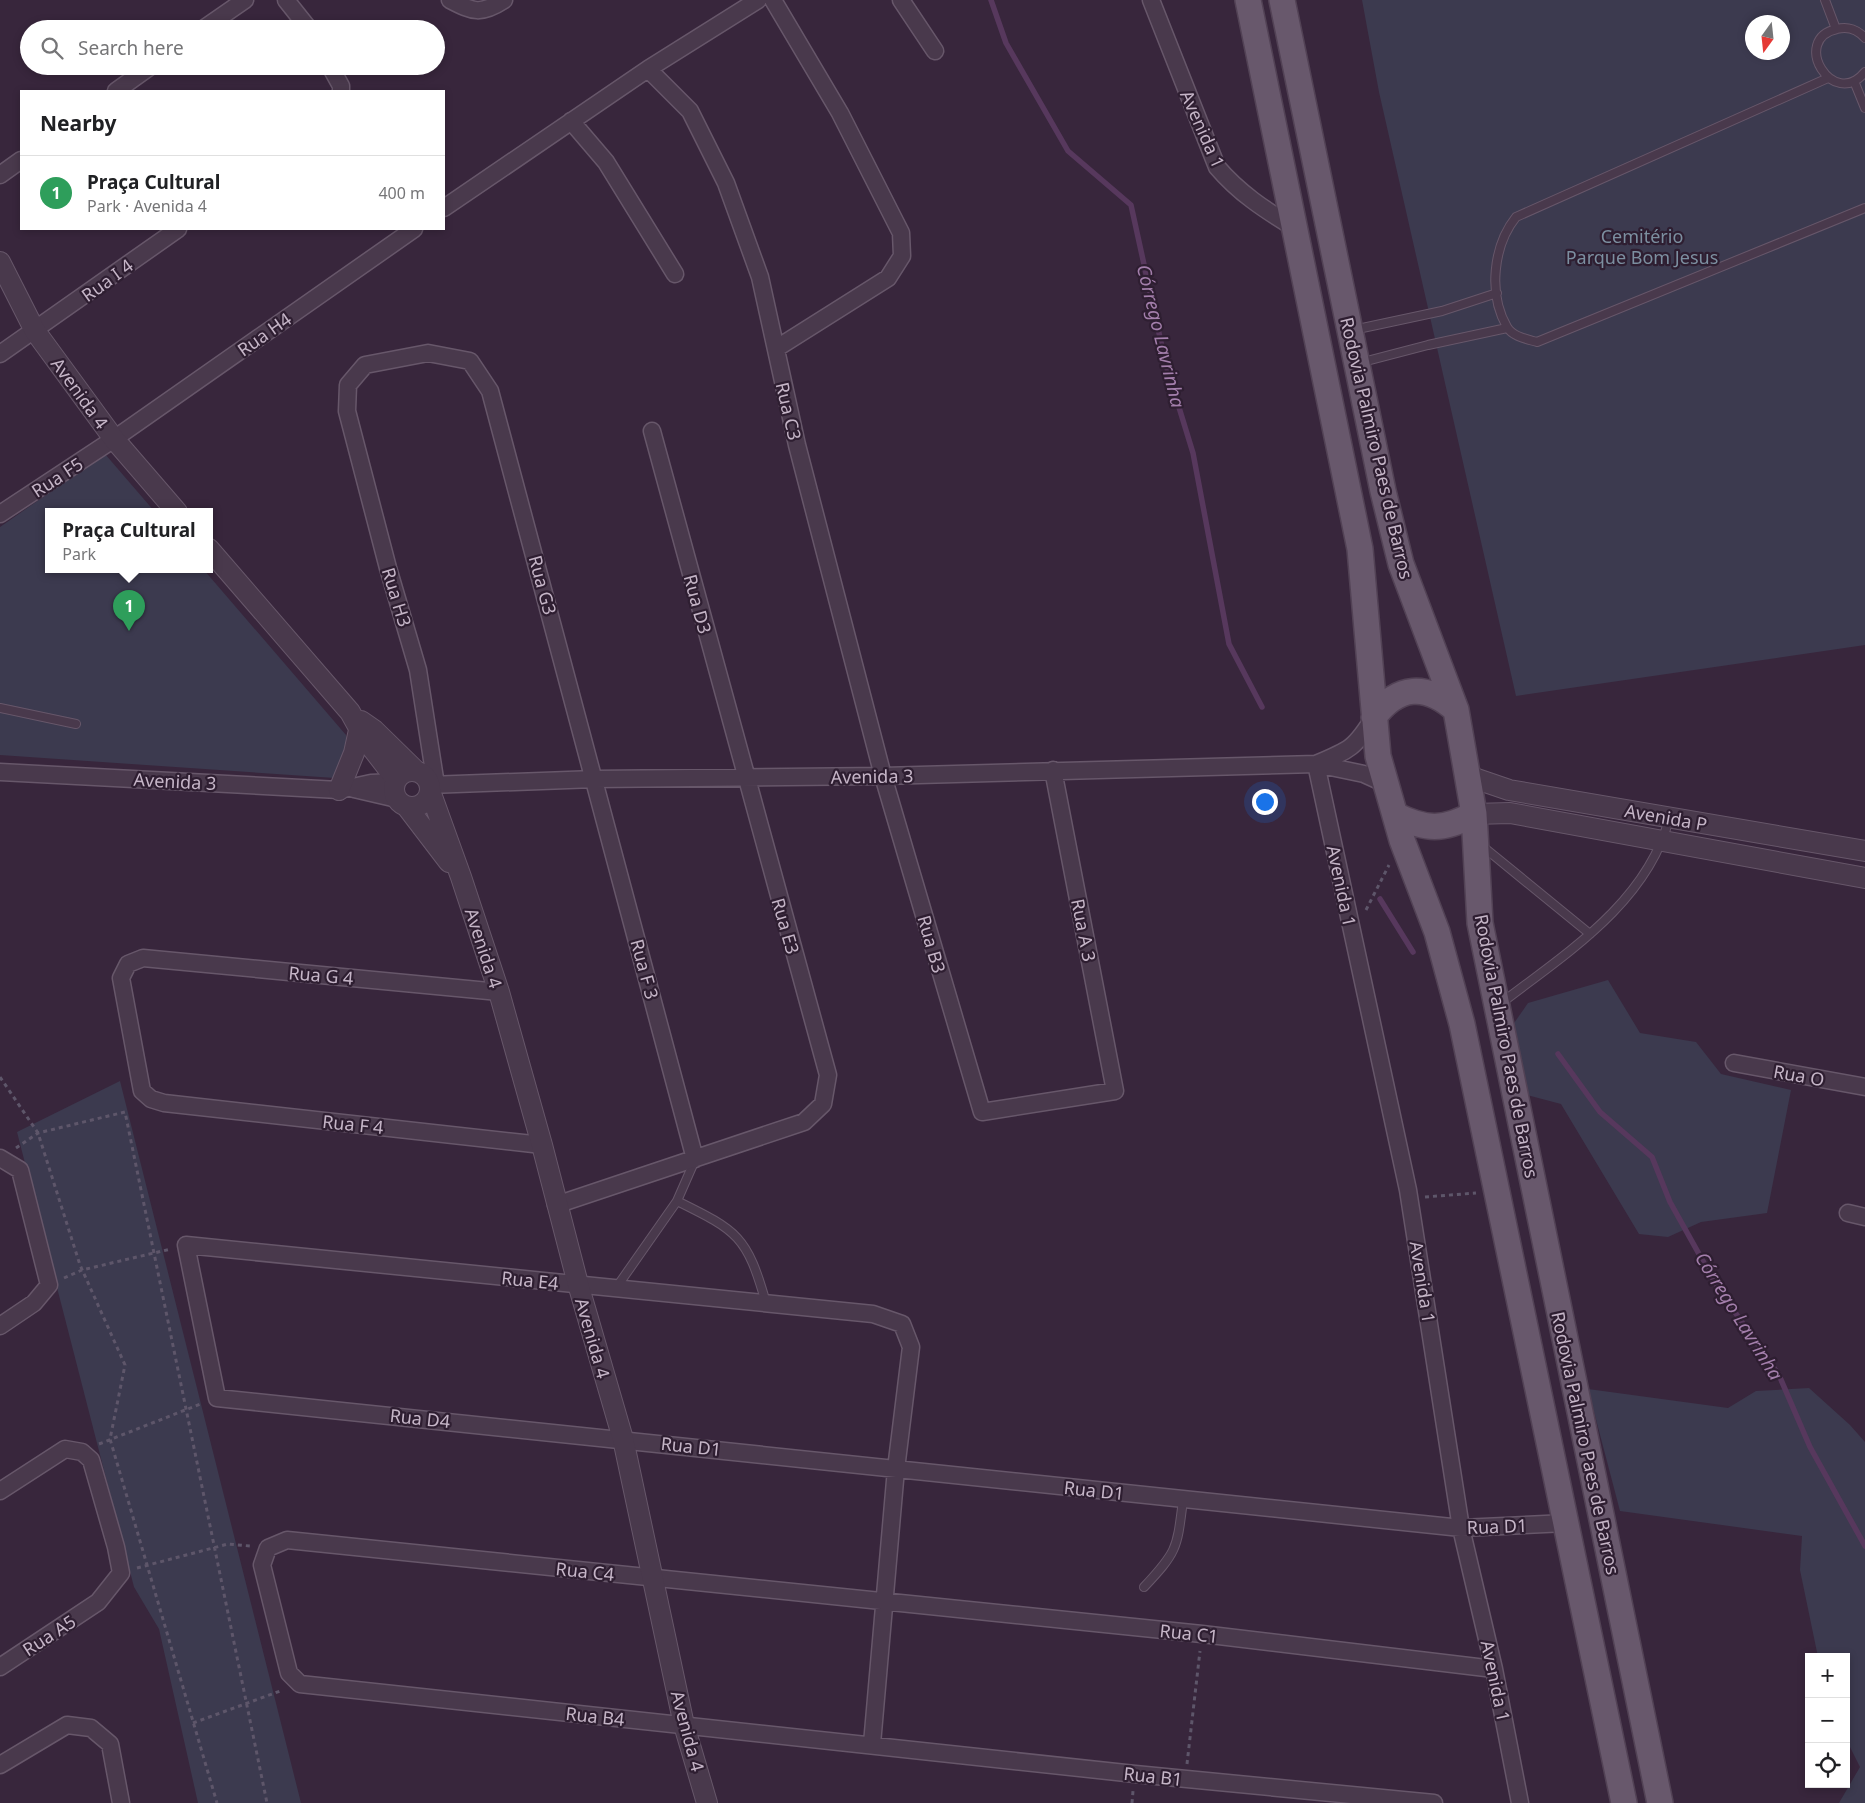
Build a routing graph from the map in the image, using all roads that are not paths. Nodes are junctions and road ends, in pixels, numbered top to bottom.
1 (245, 0) edge
2 (286, 0) edge
3 (450, 0) edge
4 (504, 0) edge
5 (758, 0) edge
6 (773, 0) edge
7 (901, 0) edge
8 (1150, 0) edge
9 (1248, 0) edge
10 (1282, 0) edge
11 (1825, 0) edge
12 (215, 20) edge
13 (302, 20) edge
14 (1836, 29) junction
15 (1865, 38) edge
16 (935, 51) dead end
17 (648, 69) junction
18 (1865, 72) edge
19 (138, 75) edge
20 (335, 75) edge
21 (1828, 78) junction
22 (1854, 81) junction
23 (117, 90) edge
24 (341, 90) edge
25 (1865, 108) edge
26 (571, 122) junction
27 (20, 161) edge
28 (0, 175) edge
29 (445, 207) edge
30 (1865, 208) edge
31 (1295, 228) junction
32 (177, 230) edge
33 (413, 230) edge
34 (0, 262) edge
35 (675, 274) dead end
36 (1497, 294) junction
37 (1507, 328) junction
38 (1351, 330) junction
39 (35, 331) junction
40 (777, 348) junction
41 (0, 354) edge
42 (1357, 364) junction
43 (347, 411) joint
44 (652, 431) dead end
45 (114, 439) junction
46 (174, 508) edge
47 (0, 514) edge
48 (213, 554) edge
49 (0, 708) edge
50 (1456, 710) junction
51 (350, 712) junction
52 (1374, 717) junction
53 (76, 724) dead end
54 (360, 730) junction
55 (1316, 764) junction
56 (1053, 770) junction
57 (0, 772) edge
58 (883, 776) junction
59 (1468, 776) junction
60 (745, 777) junction
61 (595, 779) junction
62 (428, 783) junction
63 (1386, 784) junction
64 (344, 789) junction
65 (399, 792) junction
66 (1474, 814) junction
67 (1395, 815) junction
68 (1669, 817) junction
69 (1475, 841) junction
70 (1663, 841) junction
71 (1865, 851) edge
72 (461, 877) junction
73 (1865, 878) edge
74 (1590, 934) junction
75 (498, 992) junction
76 (1496, 1007) junction
77 (1734, 1063) dead end
78 (1865, 1087) edge
79 (164, 1103) joint
80 (982, 1112) joint
81 (542, 1145) junction
82 (0, 1158) edge
83 (695, 1159) junction
84 (677, 1202) junction
85 (556, 1205) junction
86 (1848, 1214) dead end
87 (1865, 1217) edge
88 (578, 1284) junction
89 (616, 1288) junction
90 (766, 1303) junction
91 (0, 1326) edge
92 (217, 1398) joint
93 (623, 1439) junction
94 (896, 1469) junction
95 (0, 1491) edge
96 (1183, 1500) junction
97 (1566, 1523) junction
98 (1462, 1528) junction
99 (651, 1578) junction
100 (1144, 1586) dead end
101 (884, 1601) junction
102 (0, 1667) edge
103 (1494, 1669) junction
104 (300, 1684) joint
105 (684, 1725) junction
106 (872, 1744) junction
107 (0, 1765) edge
108 (121, 1803) edge
109 (707, 1803) edge
110 (1434, 1803) edge
111 (1520, 1803) edge
112 (1624, 1803) edge
113 (1660, 1803) edge

1 - 12 street
2 - 13 street
3 - 4 street
5 - 17 street
6 - 40 street
7 - 16 street
8 - 31 street, Avenida 1
9 - 31 main road, Rodovia Palmiro Paes de Barros
10 - 38 main road, Rodovia Palmiro Paes de Barros
11 - 14 lane
14 - 15 lane
14 - 21 lane
17 - 26 street
17 - 40 street, Rua C3
18 - 22 lane
19 - 23 street
20 - 24 street
21 - 22 lane
21 - 36 lane
22 - 25 lane
26 - 29 street
26 - 35 street
27 - 28 street
30 - 37 lane
31 - 52 main road, Rodovia Palmiro Paes de Barros
32 - 39 street, Rua I 4
33 - 45 street, Rua H4
34 - 39 street, Avenida 4
36 - 37 lane
36 - 38 lane
37 - 42 lane
38 - 42 main road, Rodovia Palmiro Paes de Barros
39 - 41 street, Rua I 4
39 - 45 street, Avenida 4
40 - 58 street, Rua C3
42 - 50 main road, Rodovia Palmiro Paes de Barros
43 - 61 street, Rua G3
43 - 62 street, Rua H3
44 - 60 street, Rua D3
45 - 46 street, Avenida 4
45 - 47 street, Rua F5
48 - 51 street, Avenida 4
49 - 53 lane
50 - 52 main road
50 - 59 main road, Rodovia Palmiro Paes de Barros
51 - 54 street, Avenida 4
51 - 62 street, Avenida 4
52 - 55 street
52 - 63 main road, Rodovia Palmiro Paes de Barros
54 - 64 street
54 - 65 street, Avenida 4
55 - 56 street, Avenida 3
55 - 63 street
55 - 98 street, Avenida 1
56 - 58 street, Avenida 3
56 - 80 street, Rua A 3
57 - 64 street, Avenida 3
58 - 60 street, Avenida 3
58 - 80 street, Rua B3
59 - 66 main road, Rodovia Palmiro Paes de Barros
59 - 68 street, Avenida P
60 - 61 street, Avenida 3
60 - 83 street, Rua E3
61 - 62 street, Avenida 3
61 - 83 street, Rua F 3
62 - 65 street
62 - 65 street
62 - 72 street, Avenida 4
63 - 67 main road, Rodovia Palmiro Paes de Barros
64 - 65 street, Avenida 3
65 - 72 street, Avenida 4
66 - 67 main road
66 - 69 main road, Rodovia Palmiro Paes de Barros
66 - 70 street, Avenida P
67 - 97 main road, Rodovia Palmiro Paes de Barros
68 - 70 lane
68 - 71 street, Avenida P
69 - 74 lane
69 - 76 main road, Rodovia Palmiro Paes de Barros
70 - 73 street, Avenida P
70 - 74 lane
72 - 75 street, Avenida 4
74 - 76 lane
75 - 79 street, Rua G 4
75 - 81 street, Avenida 4
76 - 113 main road, Rodovia Palmiro Paes de Barros
77 - 78 street, Rua O
79 - 81 street, Rua F 4
81 - 85 street, Avenida 4
82 - 91 street
83 - 84 lane
83 - 85 street
84 - 89 lane
84 - 90 lane
85 - 88 street, Avenida 4
86 - 87 street
88 - 89 street, Rua E4
88 - 92 street, Rua E4
88 - 93 street, Avenida 4
89 - 90 street, Rua E4
90 - 94 street, Rua E4
92 - 93 street, Rua D4
93 - 94 street, Rua D1
93 - 99 street, Avenida 4
94 - 96 street, Rua D1
94 - 101 street
95 - 102 street, Rua A5
96 - 98 street, Rua D1
96 - 100 lane
97 - 98 street, Rua D1
97 - 112 main road, Rodovia Palmiro Paes de Barros
98 - 103 street, Avenida 1
99 - 101 street, Rua C4
99 - 104 street, Rua C4
99 - 105 street, Avenida 4
101 - 103 street, Rua C1
101 - 106 street
103 - 111 street, Avenida 1
104 - 105 street, Rua B4
105 - 106 street, Rua B4
105 - 109 street, Avenida 4
106 - 110 street, Rua B1
107 - 108 street

